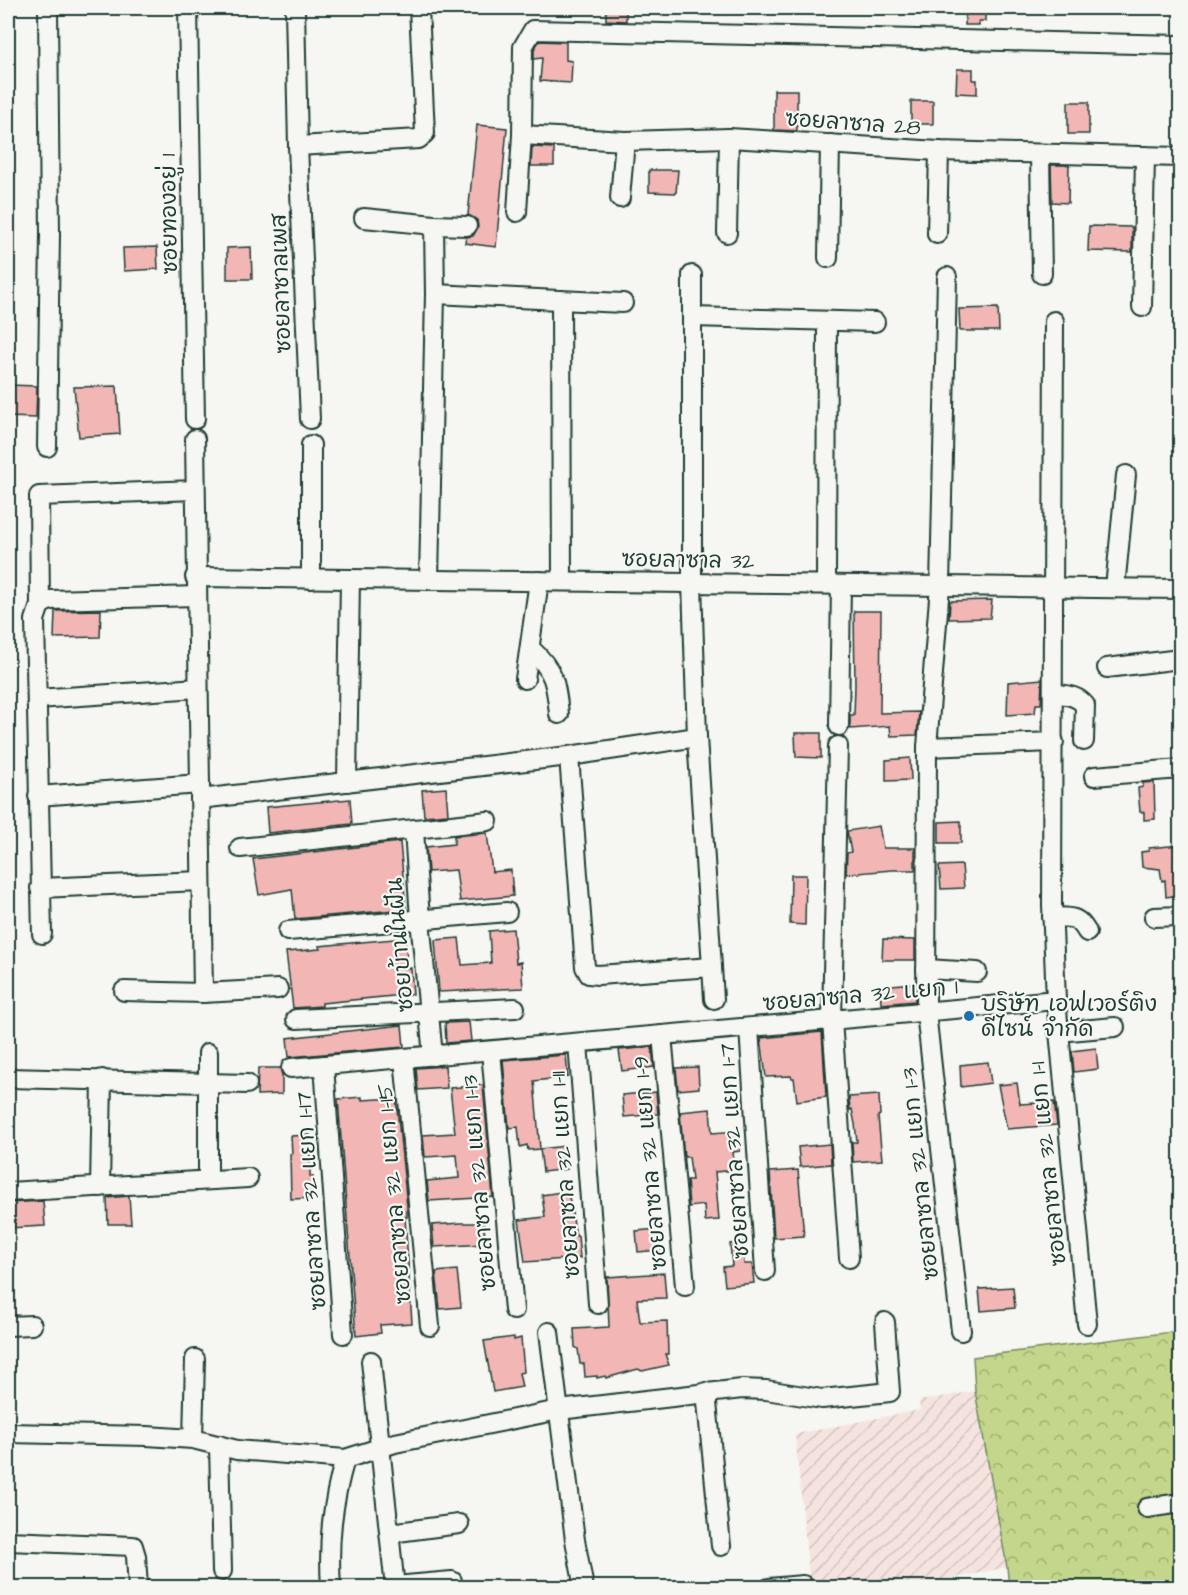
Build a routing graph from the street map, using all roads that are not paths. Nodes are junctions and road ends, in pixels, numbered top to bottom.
1 (48, 8) edge
2 (188, 8) edge
3 (295, 8) edge
4 (419, 8) edge
5 (1180, 45) edge
6 (522, 135) junction
7 (729, 138) junction
8 (624, 141) junction
9 (830, 144) junction
10 (298, 146) junction
11 (939, 151) junction
12 (1040, 154) junction
13 (1145, 156) junction
14 (1180, 157) edge
15 (620, 198) dead end
16 (517, 212) dead end
17 (364, 218) dead end
18 (434, 225) junction
19 (467, 226) dead end
20 (727, 232) dead end
21 (937, 234) dead end
22 (828, 258) dead end
23 (1042, 274) dead end
24 (692, 275) dead end
25 (946, 277) dead end
26 (435, 294) junction
27 (561, 300) junction
28 (623, 303) dead end
29 (1142, 307) dead end
30 (693, 317) junction
31 (827, 321) junction
32 (1054, 321) dead end
33 (875, 322) dead end
34 (195, 419) dead end
35 (310, 419) dead end
36 (195, 439) dead end
37 (311, 445) dead end
38 (47, 447) dead end
39 (1126, 476) dead end
40 (195, 490) junction
41 (195, 577) junction
42 (311, 579) junction
43 (350, 579) junction
44 (429, 580) junction
45 (539, 581) junction
46 (562, 581) junction
47 (692, 583) junction
48 (833, 585) junction
49 (940, 586) junction
50 (1053, 586) junction
51 (1115, 588) junction
52 (1180, 589) edge
53 (197, 596) junction
54 (40, 605) junction
55 (531, 649) junction
56 (1180, 659) edge
57 (1107, 668) dead end
58 (525, 678) dead end
59 (198, 688) junction
60 (1053, 693) junction
61 (36, 699) junction
62 (559, 714) dead end
63 (839, 726) dead end
64 (698, 737) junction
65 (1084, 741) dead end
66 (1054, 742) junction
67 (838, 746) dead end
68 (927, 747) junction
69 (569, 756) junction
70 (1180, 770) edge
71 (1094, 776) dead end
72 (347, 782) junction
73 (200, 792) junction
74 (39, 796) junction
75 (488, 821) dead end
76 (414, 830) junction
77 (240, 848) dead end
78 (201, 881) junction
79 (40, 888) junction
80 (507, 912) dead end
81 (1180, 916) edge
82 (1052, 917) junction
83 (1154, 917) dead end
84 (420, 919) junction
85 (288, 931) dead end
86 (1088, 932) dead end
87 (42, 934) dead end
88 (712, 966) junction
89 (926, 969) junction
90 (977, 972) dead end
91 (278, 989) dead end
92 (124, 991) dead end
93 (203, 993) junction
94 (714, 999) dead end
95 (1056, 1000) junction
96 (515, 1008) dead end
97 (926, 1012) junction
98 (429, 1013) junction
99 (296, 1019) dead end
100 (832, 1020) junction
101 (1115, 1027) dead end
102 (749, 1028) junction
103 (1058, 1032) junction
104 (662, 1035) junction
105 (578, 1043) junction
106 (491, 1051) junction
107 (208, 1053) dead end
108 (433, 1056) junction
109 (404, 1059) junction
110 (324, 1065) junction
111 (291, 1068) dead end
112 (8, 1078) edge
113 (102, 1079) junction
114 (208, 1083) junction
115 (247, 1084) dead end
116 (248, 1178) dead end
117 (208, 1180) junction
118 (100, 1187) junction
119 (8, 1192) edge
120 (849, 1258) dead end
121 (765, 1271) dead end
122 (685, 1286) dead end
123 (598, 1304) dead end
124 (514, 1310) dead end
125 (885, 1322) dead end
126 (1087, 1324) dead end
127 (32, 1325) dead end
128 (8, 1326) edge
129 (430, 1326) dead end
130 (960, 1331) dead end
131 (549, 1332) dead end
132 (343, 1335) dead end
133 (195, 1359) dead end
134 (371, 1361) dead end
135 (706, 1392) junction
136 (558, 1410) junction
137 (8, 1432) edge
138 (193, 1438) junction
139 (219, 1445) junction
140 (381, 1448) junction
141 (345, 1459) junction
142 (1180, 1503) edge
143 (1147, 1508) dead end
144 (459, 1524) dead end
145 (390, 1533) junction
146 (8, 1541) edge
147 (721, 1546) dead end
148 (222, 1571) dead end
149 (452, 1581) dead end
150 (803, 1585) dead end
151 (138, 1587) edge
152 (331, 1587) edge
153 (395, 1587) edge
154 (584, 1587) edge
155 (769, 1587) edge

1 - 38 street
2 - 34 street, ซอยทองอยู่ 1
3 - 10 street, ซอยลาซาลเพส
4 - 10 street
5 - 6 street
6 - 8 street, ซอยลาซาล 28
6 - 16 street
7 - 8 street, ซอยลาซาล 28
7 - 9 street, ซอยลาซาล 28
7 - 20 street
8 - 15 street
9 - 11 street, ซอยลาซาล 28
9 - 22 street
10 - 35 street, ซอยลาซาลเพส
11 - 12 street, ซอยลาซาล 28
11 - 21 street
12 - 13 street, ซอยลาซาล 28
12 - 23 street
13 - 14 street, ซอยลาซาล 28
13 - 29 street
17 - 18 street
18 - 19 street
18 - 26 street
24 - 30 street
25 - 49 street, ซอยลาซาล 32 แยก 1-3
26 - 27 street
26 - 44 street
27 - 28 street
27 - 46 street
30 - 31 street
30 - 47 street
31 - 33 street
31 - 48 street
32 - 50 street
36 - 40 street
37 - 42 street
39 - 51 street
40 - 41 street
40 - 54 street
41 - 42 street, ซอยลาซาล 32
41 - 53 street
42 - 43 street, ซอยลาซาล 32
43 - 44 street, ซอยลาซาล 32
43 - 72 street
44 - 45 street, ซอยลาซาล 32
45 - 46 street, ซอยลาซาล 32
45 - 55 street
46 - 47 street, ซอยลาซาล 32
47 - 48 street, ซอยลาซาล 32
47 - 64 street
48 - 49 street, ซอยลาซาล 32
48 - 63 street
49 - 50 street, ซอยลาซาล 32
49 - 68 street, ซอยลาซาล 32 แยก 1-3
50 - 51 street, ซอยลาซาล 32
50 - 60 street
51 - 52 street, ซอยลาซาล 32
53 - 54 street
53 - 59 street
54 - 61 street
55 - 58 street
55 - 62 street
56 - 57 street
59 - 61 street
59 - 73 street
60 - 65 street
60 - 66 street
61 - 74 street
64 - 69 street
64 - 88 street
66 - 68 street
66 - 82 street
67 - 100 street
68 - 89 street, ซอยลาซาล 32 แยก 1-3
69 - 72 street
69 - 88 street
70 - 71 street
72 - 73 street
73 - 74 street
73 - 78 street
74 - 79 street
75 - 76 street
76 - 77 street
76 - 84 street, ซอยบ้านในฝัน
78 - 79 street
78 - 93 street
79 - 87 street
80 - 84 street
81 - 83 street
82 - 86 street
82 - 95 street
84 - 85 street
84 - 98 street, ซอยบ้านในฝัน
88 - 94 street
89 - 90 street
89 - 97 street, ซอยลาซาล 32 แยก 1-3
91 - 93 street
92 - 93 street
95 - 97 street, ซอยลาซาล 32 แยก 1
95 - 103 street, ซอยลาซาล 32 แยก 1-1
96 - 98 street
97 - 100 street, ซอยลาซาล 32 แยก 1
97 - 130 street, ซอยลาซาล 32 แยก 1-3
98 - 99 street
98 - 108 street, ซอยบ้านในฝัน
100 - 102 street, ซอยลาซาล 32 แยก 1
100 - 120 street
101 - 103 street
102 - 104 street, ซอยลาซาล 32 แยก 1
102 - 121 street, ซอยลาซาล 32 แยก 1-7
103 - 126 street, ซอยลาซาล 32 แยก 1-1
104 - 105 street, ซอยลาซาล 32 แยก 1
104 - 122 street, ซอยลาซาล 32 แยก 1-9
105 - 106 street, ซอยลาซาล 32 แยก 1
105 - 123 street, ซอยลาซาล 32 แยก 1-11
106 - 108 street, ซอยลาซาล 32 แยก 1
106 - 124 street, ซอยลาซาล 32 แยก 1-13
107 - 114 street
108 - 109 street, ซอยลาซาล 32 แยก 1
109 - 110 street, ซอยลาซาล 32 แยก 1
109 - 129 street, ซอยลาซาล 32 แยก 1-15
110 - 111 street, ซอยลาซาล 32 แยก 1
110 - 132 street, ซอยลาซาล 32 แยก 1-17
112 - 113 street
113 - 114 street
113 - 118 street
114 - 115 street
114 - 117 street
116 - 117 street
117 - 118 street
118 - 119 street
125 - 135 street
127 - 128 street
131 - 136 street
133 - 138 street
134 - 140 street
135 - 136 street
135 - 147 street
136 - 140 street
136 - 154 street
137 - 138 street
138 - 139 street
139 - 141 street
139 - 148 street
140 - 141 street
140 - 145 street
141 - 152 street
142 - 143 street
144 - 145 street
145 - 153 street
146 - 151 street
149 - 153 street
150 - 155 street

